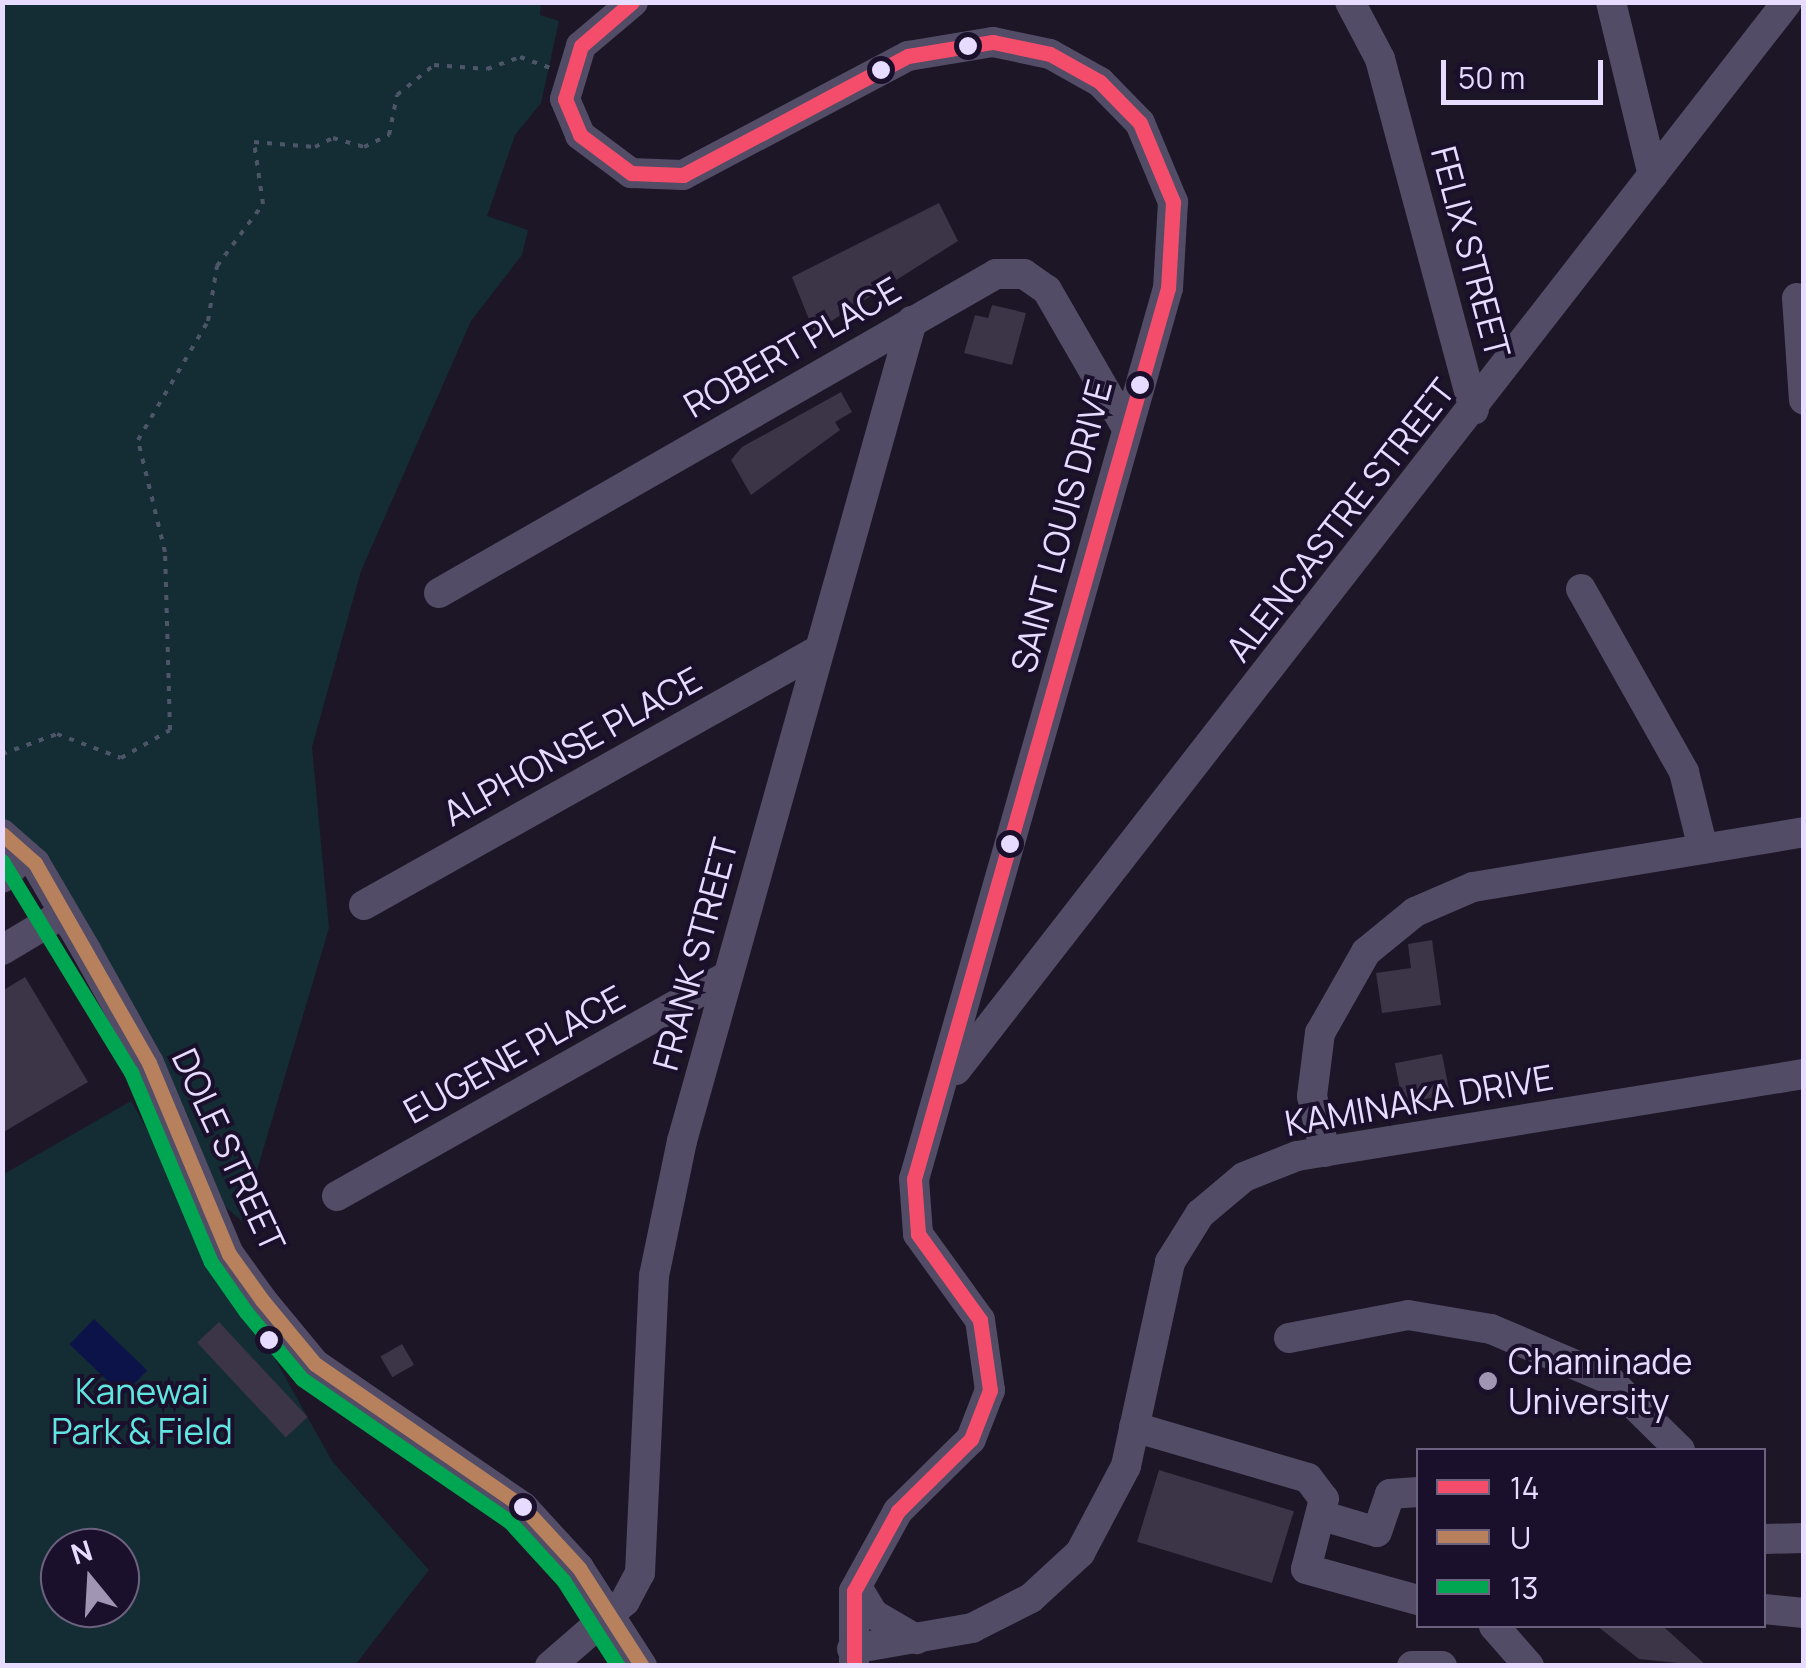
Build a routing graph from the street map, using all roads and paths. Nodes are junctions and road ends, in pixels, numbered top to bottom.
1 (633, 2) edge
2 (1350, 2) edge
3 (1611, 2) edge
4 (1787, 2) edge
5 (568, 75) junction
6 (1653, 176) junction
7 (1797, 298) dead end
8 (912, 321) junction
9 (1804, 400) edge
10 (1474, 410) junction
11 (1126, 427) junction
12 (1581, 588) dead end
13 (439, 593) dead end
14 (817, 651) junction
15 (2, 754) edge
16 (1804, 832) edge
17 (14, 844) edge
18 (1703, 849) junction
19 (2, 878) edge
20 (364, 906) dead end
21 (64, 913) junction
22 (2, 950) edge
23 (728, 976) junction
24 (1804, 1074) edge
25 (948, 1080) junction
26 (1326, 1152) junction
27 (337, 1196) dead end
28 (1288, 1338) dead end
29 (1134, 1428) junction
30 (1678, 1448) edge
31 (1416, 1492) edge
32 (1322, 1516) junction
33 (1804, 1538) edge
34 (1766, 1539) edge
35 (857, 1586) junction
36 (1416, 1599) edge
37 (1766, 1609) edge
38 (611, 1611) junction
39 (1804, 1612) edge
40 (1496, 1628) edge
41 (916, 1639) junction
42 (853, 1657) edge
43 (550, 1666) edge
44 (642, 1666) edge
45 (882, 1666) edge
46 (1412, 1666) edge
47 (1442, 1666) edge
48 (1529, 1666) edge

1 - 5 street
2 - 10 street, FELIX STREET
3 - 6 street
4 - 6 street, ALENCASTRE STREET
5 - 11 street, SAINT LOUIS DRIVE
5 - 15 path
6 - 10 street, ALENCASTRE STREET
7 - 9 street
8 - 11 street, ROBERT PLACE
8 - 13 street, ROBERT PLACE
8 - 14 street, FRANK STREET
10 - 25 street, ALENCASTRE STREET
11 - 25 street, SAINT LOUIS DRIVE
12 - 18 street
14 - 20 street, ALPHONSE PLACE
14 - 23 street, FRANK STREET
16 - 18 street
17 - 19 street
17 - 21 street, DOLE STREET
18 - 26 street
21 - 22 street
21 - 38 street, DOLE STREET
23 - 27 street, EUGENE PLACE
23 - 38 street, FRANK STREET
24 - 26 street, KAMINAKA DRIVE
25 - 35 street, SAINT LOUIS DRIVE
26 - 29 street, KAMINAKA DRIVE
28 - 30 street
29 - 32 street
29 - 41 street, KAMINAKA DRIVE
31 - 32 street
32 - 36 street
33 - 34 street
35 - 41 street
35 - 42 street, SAINT LOUIS DRIVE
37 - 39 street
38 - 43 street, FRANK STREET
38 - 44 street, DOLE STREET
40 - 48 street
41 - 42 street, KAMINAKA DRIVE
41 - 45 street
46 - 47 street

